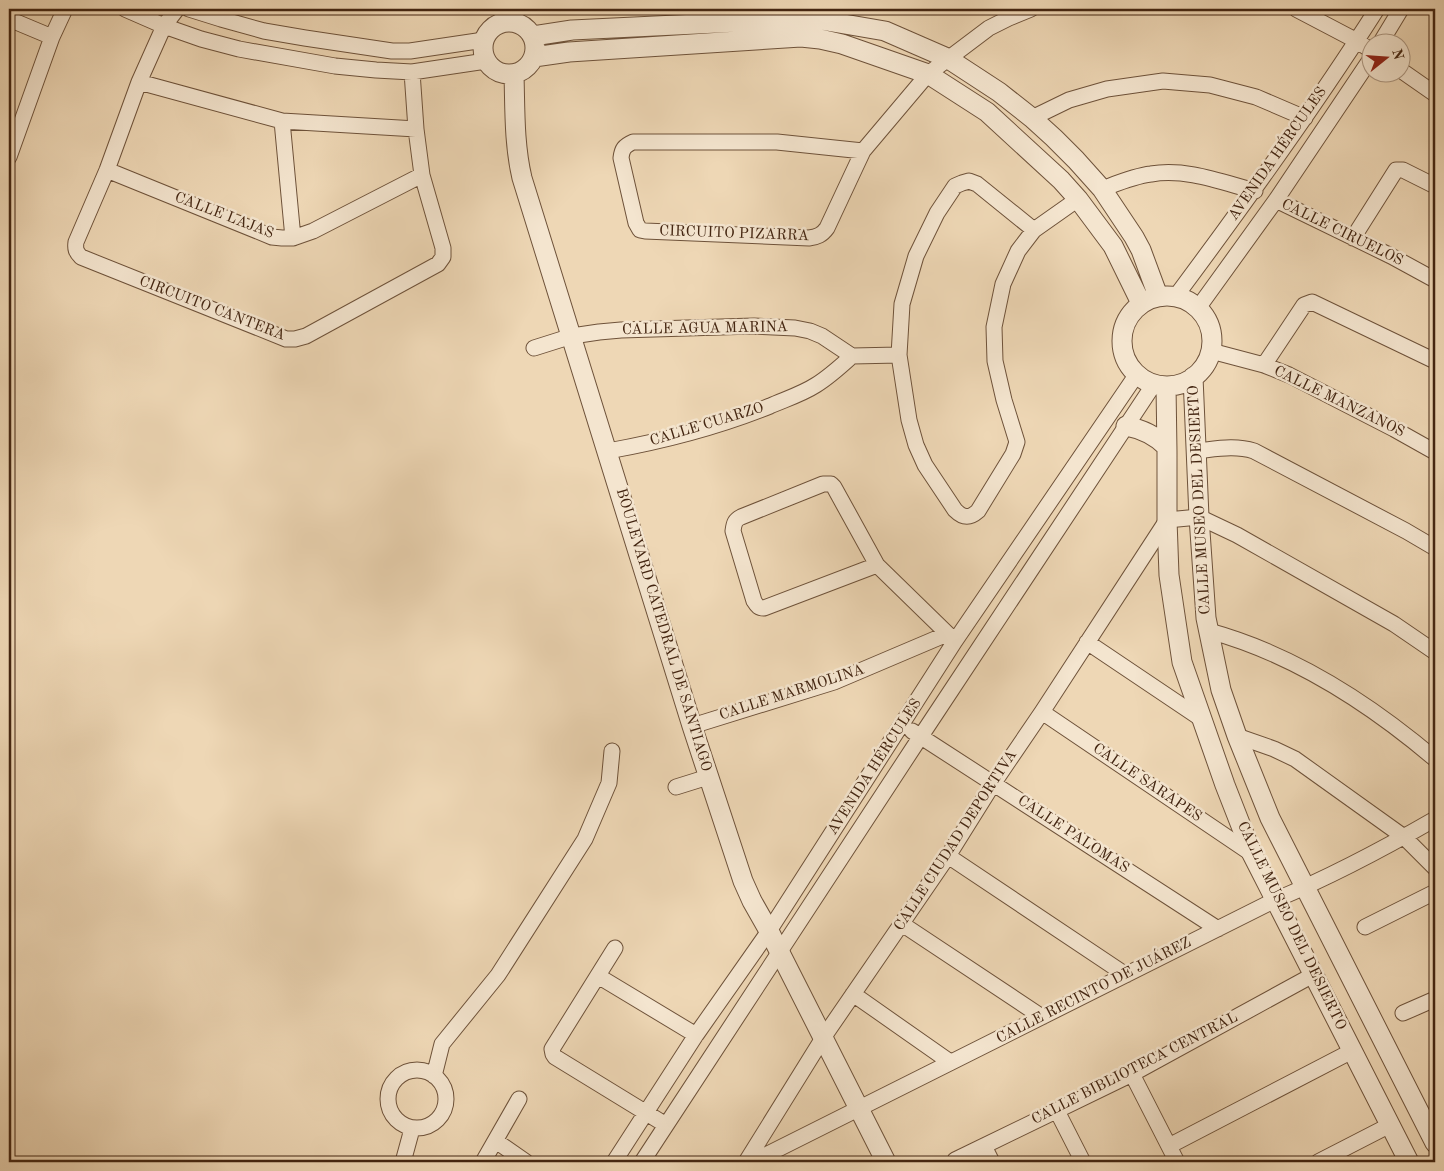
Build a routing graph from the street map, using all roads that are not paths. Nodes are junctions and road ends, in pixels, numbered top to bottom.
1 (65, 9) edge
2 (125, 9) edge
3 (177, 9) edge
4 (189, 9) edge
5 (1031, 9) edge
6 (1296, 9) edge
7 (1377, 9) edge
8 (1401, 9) edge
9 (812, 14) edge
10 (510, 15) edge
11 (9, 19) edge
12 (164, 26) junction
13 (1387, 32) edge
14 (533, 36) junction
15 (52, 37) junction
16 (484, 40) junction
17 (1357, 40) junction
18 (1362, 44) edge
19 (534, 57) junction
20 (947, 58) junction
21 (486, 60) junction
22 (412, 72) junction
23 (1362, 72) edge
24 (514, 74) junction
25 (928, 74) junction
26 (1412, 79) edge
27 (139, 82) junction
28 (1435, 94) edge
29 (1032, 118) junction
30 (1305, 118) junction
31 (282, 121) junction
32 (14, 128) edge
33 (416, 129) junction
34 (863, 151) junction
35 (9, 156) edge
36 (107, 170) junction
37 (422, 175) junction
38 (1435, 186) edge
39 (1102, 189) junction
40 (1255, 191) junction
41 (1078, 199) junction
42 (1276, 200) junction
43 (1034, 230) junction
44 (293, 238) junction
45 (1353, 238) junction
46 (1435, 280) edge
47 (1158, 298) junction
48 (1198, 308) junction
49 (572, 336) junction
50 (534, 348) dead end
51 (1211, 351) junction
52 (899, 354) junction
53 (852, 356) junction
54 (1435, 361) edge
55 (1264, 365) junction
56 (1137, 374) junction
57 (1193, 377) junction
58 (1160, 385) junction
59 (1126, 426) junction
60 (1167, 447) junction
61 (608, 451) junction
62 (1196, 451) junction
63 (1435, 452) edge
64 (1199, 517) junction
65 (1167, 520) junction
66 (1435, 548) edge
67 (878, 565) junction
68 (1209, 631) junction
69 (951, 637) junction
70 (1087, 642) junction
71 (1435, 652) edge
72 (1042, 712) junction
73 (1203, 720) junction
74 (902, 725) junction
75 (692, 726) junction
76 (921, 736) junction
77 (1237, 736) junction
78 (612, 751) dead end
79 (1435, 758) edge
80 (708, 777) junction
81 (993, 784) junction
82 (676, 787) dead end
83 (1435, 819) edge
84 (1404, 837) junction
85 (1252, 854) junction
86 (948, 856) junction
87 (1435, 868) edge
88 (1306, 887) junction
89 (1435, 892) edge
90 (1275, 900) junction
91 (902, 924) junction
92 (1365, 926) dead end
93 (1218, 929) junction
94 (768, 931) junction
95 (615, 948) dead end
96 (779, 952) junction
97 (1126, 975) junction
98 (1313, 975) junction
99 (598, 976) junction
100 (853, 994) junction
101 (1435, 999) edge
102 (1404, 1013) dead end
103 (1042, 1017) junction
104 (696, 1035) junction
105 (823, 1038) junction
106 (1352, 1051) junction
107 (950, 1062) junction
108 (1132, 1074) junction
109 (434, 1076) junction
110 (519, 1099) dead end
111 (858, 1108) junction
112 (1057, 1111) junction
113 (646, 1112) junction
114 (666, 1125) junction
115 (1390, 1125) junction
116 (412, 1129) junction
117 (496, 1141) junction
118 (1435, 1143) edge
119 (984, 1146) junction
120 (1169, 1146) junction
121 (955, 1160) dead end
122 (403, 1162) edge
123 (482, 1162) edge
124 (526, 1162) edge
125 (614, 1162) edge
126 (642, 1162) edge
127 (746, 1162) edge
128 (752, 1162) edge
129 (886, 1162) edge
130 (992, 1162) edge
131 (1083, 1162) edge
132 (1177, 1162) edge
133 (1318, 1162) edge
134 (1409, 1162) edge

1 - 15 street
2 - 12 street
3 - 12 street, CIRCUITO CANTERA
4 - 16 street
5 - 20 street, CIRCUITO PIZARRA
6 - 17 street
7 - 17 street, AVENIDA HÉRCULES
8 - 13 street
9 - 14 street
9 - 20 street
10 - 14 street
10 - 16 street
11 - 15 street
12 - 22 street
12 - 27 street, CIRCUITO CANTERA
14 - 19 street
15 - 32 street
16 - 21 street
17 - 18 street
17 - 30 street, AVENIDA HÉRCULES
19 - 24 street
19 - 25 street
20 - 25 street, CIRCUITO PIZARRA
20 - 29 street
21 - 22 street
21 - 24 street
22 - 33 street, CIRCUITO CANTERA
23 - 42 street, AVENIDA HÉRCULES
24 - 49 street, BOULEVARD CATEDRAL DE SANTIAGO
25 - 34 street, CIRCUITO PIZARRA
25 - 41 street
26 - 28 street
27 - 31 street
27 - 36 street, CIRCUITO CANTERA
29 - 30 street
29 - 39 street
30 - 40 street, AVENIDA HÉRCULES
31 - 33 street
31 - 44 street
32 - 35 street
33 - 37 street, CIRCUITO CANTERA
34 - 34 street, CIRCUITO PIZARRA
36 - 37 street, CIRCUITO CANTERA
36 - 44 street, CALLE LAJAS
37 - 44 street, CALLE LAJAS
38 - 45 street
39 - 40 street
39 - 47 street
40 - 47 street, AVENIDA HÉRCULES
41 - 43 street
41 - 47 street
42 - 45 street, CALLE CIRUELOS
42 - 48 street, AVENIDA HÉRCULES
43 - 52 street
43 - 52 street
45 - 46 street, CALLE CIRUELOS
47 - 48 street
47 - 56 street
48 - 51 street
49 - 50 street, CALLE AGUA MARINA
49 - 53 street, CALLE AGUA MARINA
49 - 61 street, BOULEVARD CATEDRAL DE SANTIAGO
51 - 55 street, CALLE MANZANOS
51 - 57 street
52 - 53 street
53 - 61 street, CALLE CUARZO
54 - 55 street
55 - 63 street, CALLE MANZANOS
56 - 58 street
56 - 69 street, AVENIDA HÉRCULES
57 - 58 street
57 - 62 street, CALLE MUSEO DEL DESIERTO
58 - 59 street, AVENIDA HÉRCULES
58 - 60 street, CALLE MUSEO DEL DESIERTO
59 - 60 street
59 - 76 street, AVENIDA HÉRCULES
60 - 65 street, CALLE MUSEO DEL DESIERTO
61 - 75 street, BOULEVARD CATEDRAL DE SANTIAGO
62 - 64 street, CALLE MUSEO DEL DESIERTO
62 - 66 street
64 - 65 street
64 - 68 street, CALLE MUSEO DEL DESIERTO
64 - 71 street
65 - 70 street, CALLE CIUDAD DEPORTIVA
65 - 73 street, CALLE MUSEO DEL DESIERTO
67 - 67 street
67 - 69 street
68 - 77 street, CALLE MUSEO DEL DESIERTO
68 - 79 street
69 - 74 street, AVENIDA HÉRCULES
69 - 75 street, CALLE MARMOLINA
70 - 72 street, CALLE CIUDAD DEPORTIVA
70 - 73 street
72 - 81 street, CALLE CIUDAD DEPORTIVA
72 - 85 street, CALLE SARAPES
73 - 85 street, CALLE MUSEO DEL DESIERTO
74 - 76 street, CALLE PALOMAS
74 - 94 street, AVENIDA HÉRCULES
75 - 80 street, BOULEVARD CATEDRAL DE SANTIAGO
76 - 81 street, CALLE PALOMAS
76 - 96 street, AVENIDA HÉRCULES
77 - 84 street
77 - 88 street, CALLE MUSEO DEL DESIERTO
78 - 109 street
80 - 82 street
80 - 94 street, BOULEVARD CATEDRAL DE SANTIAGO
81 - 86 street, CALLE CIUDAD DEPORTIVA
81 - 93 street, CALLE PALOMAS
83 - 84 street, CALLE RECINTO DE JUÁREZ
84 - 87 street
84 - 88 street, CALLE RECINTO DE JUÁREZ
85 - 90 street, CALLE MUSEO DEL DESIERTO
86 - 91 street, CALLE CIUDAD DEPORTIVA
86 - 97 street
88 - 90 street, CALLE RECINTO DE JUÁREZ
88 - 118 street, CALLE MUSEO DEL DESIERTO
89 - 92 street
90 - 93 street, CALLE RECINTO DE JUÁREZ
90 - 98 street, CALLE MUSEO DEL DESIERTO
91 - 100 street, CALLE CIUDAD DEPORTIVA
91 - 103 street
93 - 97 street, CALLE RECINTO DE JUÁREZ
94 - 96 street, BOULEVARD CATEDRAL DE SANTIAGO
94 - 104 street, AVENIDA HÉRCULES
95 - 99 street
96 - 105 street, BOULEVARD CATEDRAL DE SANTIAGO
96 - 114 street, AVENIDA HÉRCULES
97 - 103 street, CALLE RECINTO DE JUÁREZ
98 - 106 street, CALLE MUSEO DEL DESIERTO
98 - 108 street, CALLE BIBLIOTECA CENTRAL
99 - 104 street
99 - 113 street
100 - 105 street, CALLE CIUDAD DEPORTIVA
100 - 107 street
101 - 102 street
103 - 107 street, CALLE RECINTO DE JUÁREZ
104 - 113 street, AVENIDA HÉRCULES
105 - 111 street, BOULEVARD CATEDRAL DE SANTIAGO
105 - 127 street, CALLE CIUDAD DEPORTIVA
106 - 115 street, CALLE MUSEO DEL DESIERTO
106 - 120 street
107 - 111 street, CALLE RECINTO DE JUÁREZ
108 - 112 street, CALLE BIBLIOTECA CENTRAL
108 - 120 street
109 - 116 street
109 - 116 street
110 - 117 street
111 - 128 street, CALLE RECINTO DE JUÁREZ
111 - 129 street, BOULEVARD CATEDRAL DE SANTIAGO
112 - 119 street, CALLE BIBLIOTECA CENTRAL
112 - 131 street
113 - 114 street
113 - 125 street, AVENIDA HÉRCULES
114 - 126 street, AVENIDA HÉRCULES
115 - 133 street
115 - 134 street, CALLE MUSEO DEL DESIERTO
116 - 122 street
117 - 123 street
117 - 124 street
119 - 121 street, CALLE BIBLIOTECA CENTRAL
119 - 130 street
120 - 132 street

